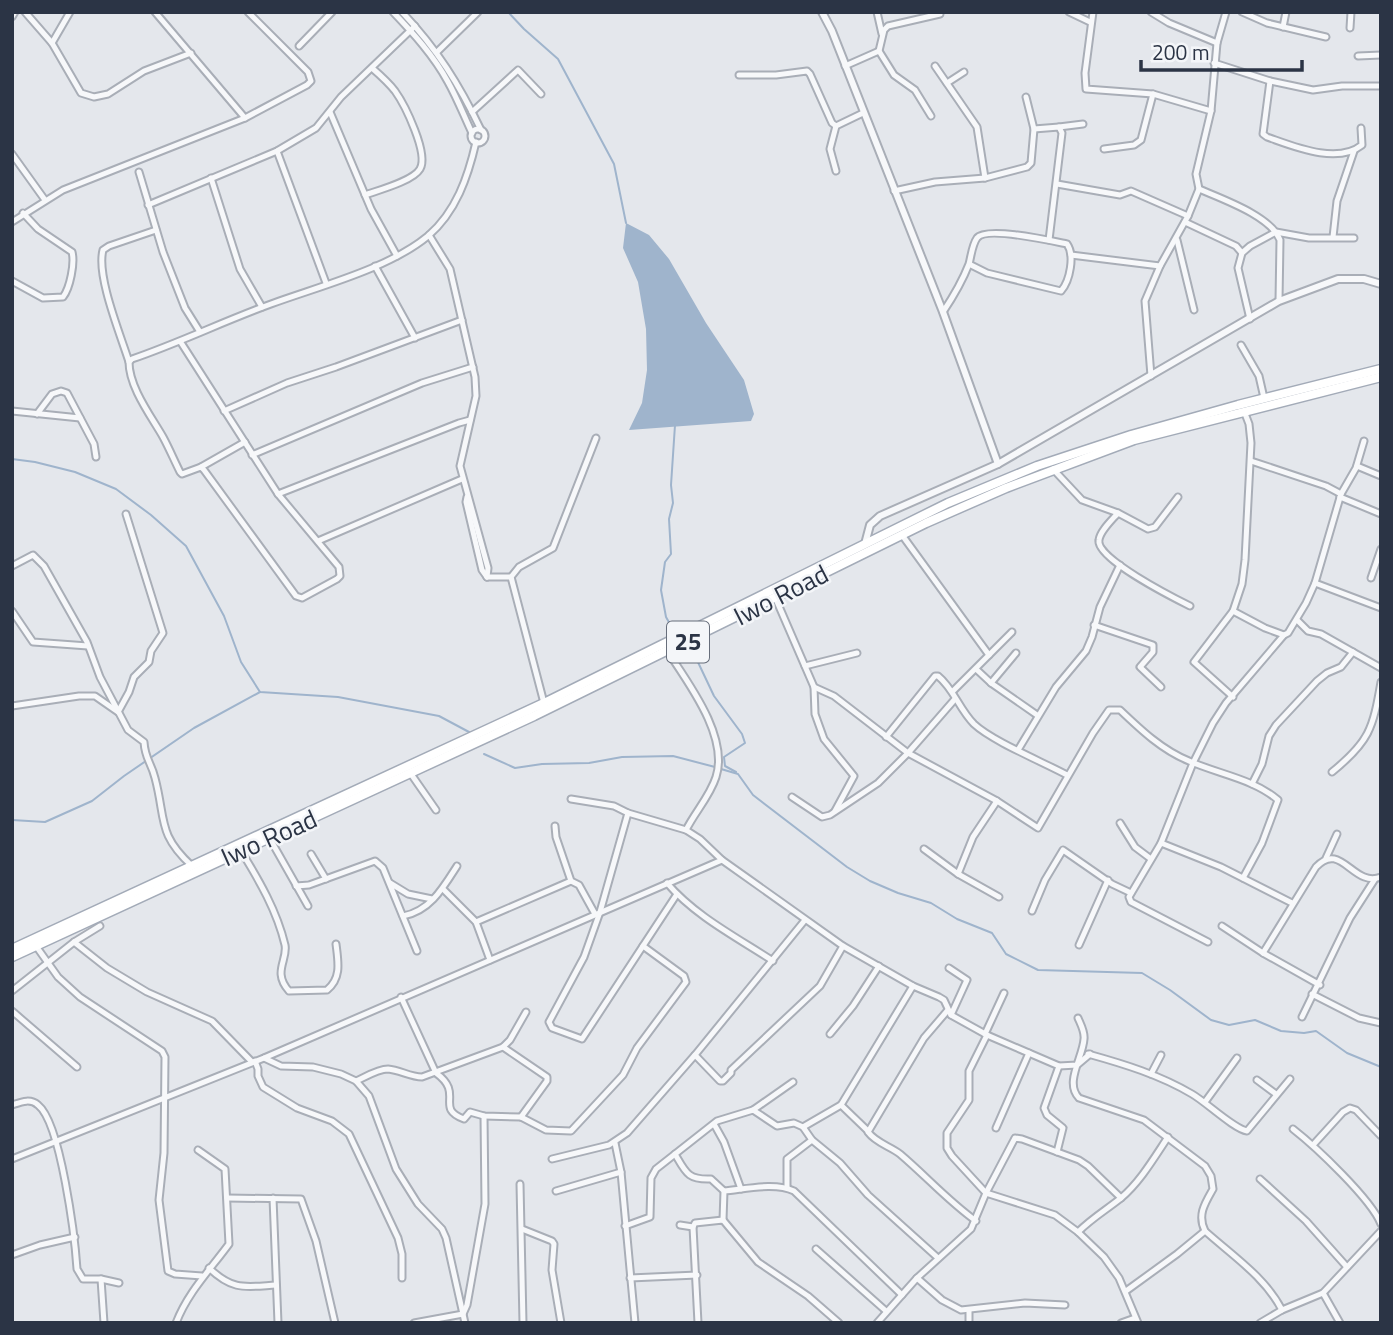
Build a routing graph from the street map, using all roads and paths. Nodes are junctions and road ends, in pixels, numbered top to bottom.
1 (15, 12) edge
2 (25, 12) edge
3 (70, 12) edge
4 (155, 12) edge
5 (248, 12) edge
6 (332, 12) edge
7 (393, 12) edge
8 (402, 12) edge
9 (478, 12) edge
10 (822, 12) edge
11 (877, 12) edge
12 (1069, 12) edge
13 (1093, 12) edge
14 (1151, 12) edge
15 (1226, 12) edge
16 (1242, 12) edge
17 (1286, 12) edge
18 (1351, 12) edge
19 (940, 14) edge
20 (12, 17) edge
21 (1090, 22) junction
22 (1283, 27) junction
23 (1350, 27) dead end
24 (413, 28) junction
25 (883, 37) junction
26 (1326, 37) dead end
27 (52, 43) junction
28 (1217, 43) junction
29 (299, 46) dead end
30 (879, 51) junction
31 (437, 52) junction
32 (191, 53) junction
33 (1381, 55) edge
34 (1358, 56) dead end
35 (1214, 63) junction
36 (845, 66) junction
37 (935, 66) dead end
38 (372, 68) junction
39 (964, 72) dead end
40 (739, 75) dead end
41 (1270, 81) junction
42 (947, 83) junction
43 (1381, 86) edge
44 (541, 94) dead end
45 (1153, 94) junction
46 (1026, 97) dead end
47 (1211, 111) junction
48 (330, 112) junction
49 (472, 112) junction
50 (863, 113) junction
51 (931, 116) dead end
52 (245, 118) junction
53 (1083, 124) dead end
54 (836, 127) junction
55 (1059, 127) junction
56 (1361, 128) dead end
57 (481, 130) junction
58 (1034, 130) junction
59 (472, 133) junction
60 (476, 142) junction
61 (1104, 149) dead end
62 (277, 151) junction
63 (1354, 151) junction
64 (12, 154) edge
65 (836, 171) dead end
66 (139, 172) dead end
67 (211, 178) junction
68 (985, 178) junction
69 (1057, 184) junction
70 (1199, 189) junction
71 (894, 191) junction
72 (365, 195) junction
73 (45, 200) junction
74 (148, 205) junction
75 (23, 213) junction
76 (1187, 219) junction
77 (12, 222) edge
78 (156, 230) junction
79 (1276, 232) junction
80 (429, 235) junction
81 (1333, 237) junction
82 (1354, 238) dead end
83 (1049, 240) junction
84 (1177, 240) junction
85 (1242, 253) junction
86 (1071, 255) junction
87 (397, 256) junction
88 (969, 264) junction
89 (374, 266) junction
90 (1160, 266) junction
91 (12, 281) edge
92 (326, 283) junction
93 (1381, 284) edge
94 (1279, 301) junction
95 (262, 307) junction
96 (1194, 310) dead end
97 (943, 312) junction
98 (1250, 319) junction
99 (462, 320) junction
100 (200, 332) junction
101 (415, 338) junction
102 (180, 341) junction
103 (1241, 345) dead end
104 (129, 362) junction
105 (473, 367) junction
106 (1381, 369) edge
107 (1151, 376) junction
108 (1381, 377) edge
109 (1330, 386) junction
110 (1264, 398) junction
111 (12, 411) edge
112 (224, 411) junction
113 (1244, 411) junction
114 (37, 414) junction
115 (80, 418) junction
116 (470, 421) junction
117 (596, 438) dead end
118 (1364, 440) dead end
119 (245, 442) junction
120 (252, 455) junction
121 (96, 457) dead end
122 (1251, 461) junction
123 (998, 464) junction
124 (1357, 466) junction
125 (201, 467) junction
126 (1053, 469) junction
127 (1381, 476) edge
128 (462, 479) junction
129 (278, 494) junction
130 (1340, 496) junction
131 (1178, 497) dead end
132 (1118, 513) junction
133 (1381, 513) edge
134 (126, 514) dead end
135 (902, 535) junction
136 (318, 541) junction
137 (865, 544) junction
138 (1381, 549) edge
139 (1119, 565) junction
140 (12, 566) edge
141 (814, 573) junction
142 (511, 577) junction
143 (1371, 578) dead end
144 (1315, 583) junction
145 (775, 597) junction
146 (1190, 606) dead end
147 (1381, 608) edge
148 (12, 611) edge
149 (1233, 611) junction
150 (1297, 620) junction
151 (1094, 625) junction
152 (1012, 632) dead end
153 (1284, 635) junction
154 (88, 646) junction
155 (668, 652) junction
156 (1353, 652) junction
157 (858, 653) dead end
158 (1016, 653) dead end
159 (989, 655) junction
160 (805, 666) junction
161 (1381, 668) edge
162 (976, 669) junction
163 (1381, 682) edge
164 (991, 683) junction
165 (814, 687) junction
166 (1161, 687) dead end
167 (953, 691) junction
168 (1233, 697) junction
169 (955, 699) junction
170 (544, 704) junction
171 (12, 706) edge
172 (118, 712) junction
173 (1037, 715) junction
174 (886, 737) junction
175 (1018, 750) junction
176 (908, 753) junction
177 (1193, 763) junction
178 (1332, 772) dead end
179 (411, 774) junction
180 (1067, 775) junction
181 (1252, 784) junction
182 (844, 795) junction
183 (792, 797) dead end
184 (571, 799) dead end
185 (853, 800) junction
186 (997, 801) junction
187 (436, 810) dead end
188 (835, 811) junction
189 (628, 813) junction
190 (306, 818) junction
191 (1120, 823) dead end
192 (555, 826) dead end
193 (686, 830) junction
194 (1336, 834) dead end
195 (270, 839) junction
196 (1161, 843) junction
197 (924, 849) dead end
198 (241, 850) junction
199 (311, 854) dead end
200 (1326, 858) junction
201 (1151, 859) junction
202 (722, 860) junction
203 (192, 866) junction
204 (457, 866) dead end
205 (958, 874) junction
206 (1243, 878) junction
207 (1378, 878) edge
208 (326, 879) junction
209 (1108, 880) junction
210 (571, 881) junction
211 (389, 883) junction
212 (667, 883) junction
213 (296, 886) junction
214 (443, 890) junction
215 (677, 894) junction
216 (1131, 894) junction
217 (999, 897) dead end
218 (432, 899) junction
219 (1292, 904) junction
220 (308, 906) dead end
221 (1032, 911) dead end
222 (598, 913) junction
223 (403, 916) junction
224 (805, 920) junction
225 (476, 922) junction
226 (100, 926) dead end
227 (1222, 926) dead end
228 (74, 942) junction
229 (1208, 942) dead end
230 (336, 944) dead end
231 (36, 946) junction
232 (643, 946) junction
233 (843, 946) junction
234 (1079, 946) dead end
235 (12, 949) edge
236 (417, 951) dead end
237 (1262, 953) junction
238 (12, 957) edge
239 (491, 960) junction
240 (773, 961) junction
241 (47, 963) junction
242 (879, 966) junction
243 (949, 968) dead end
244 (1320, 985) junction
245 (913, 986) junction
246 (12, 990) edge
247 (1004, 993) dead end
248 (1312, 994) junction
249 (401, 997) junction
250 (12, 1011) edge
251 (526, 1012) dead end
252 (949, 1012) junction
253 (1302, 1017) dead end
254 (1078, 1018) dead end
255 (1381, 1023) edge
256 (830, 1034) dead end
257 (986, 1035) junction
258 (503, 1047) junction
259 (1082, 1052) junction
260 (1029, 1053) junction
261 (1090, 1054) junction
262 (695, 1055) junction
263 (1161, 1055) dead end
264 (264, 1058) junction
265 (1237, 1058) dead end
266 (253, 1061) junction
267 (1077, 1065) junction
268 (1059, 1066) junction
269 (77, 1067) dead end
270 (436, 1073) junction
271 (1152, 1074) junction
272 (1290, 1079) dead end
273 (1257, 1080) dead end
274 (356, 1081) junction
275 (793, 1082) dead end
276 (1276, 1094) junction
277 (164, 1097) junction
278 (1205, 1102) junction
279 (12, 1105) edge
280 (841, 1105) junction
281 (752, 1110) junction
282 (484, 1116) junction
283 (521, 1118) junction
284 (714, 1124) junction
285 (803, 1127) junction
286 (996, 1128) dead end
287 (1293, 1129) dead end
288 (868, 1131) junction
289 (1381, 1136) edge
290 (1168, 1137) junction
291 (812, 1140) junction
292 (57, 1142) junction
293 (615, 1143) junction
294 (1313, 1145) junction
295 (198, 1150) dead end
296 (1056, 1152) junction
297 (675, 1154) junction
298 (12, 1159) edge
299 (552, 1159) dead end
300 (621, 1172) junction
301 (1260, 1179) dead end
302 (520, 1184) dead end
303 (787, 1187) junction
304 (741, 1189) junction
305 (556, 1191) dead end
306 (724, 1191) junction
307 (986, 1193) junction
308 (227, 1198) junction
309 (273, 1198) junction
310 (1121, 1198) junction
311 (723, 1220) junction
312 (976, 1221) junction
313 (1381, 1224) edge
314 (680, 1225) dead end
315 (625, 1227) junction
316 (693, 1227) junction
317 (522, 1229) junction
318 (1205, 1231) junction
319 (1381, 1231) edge
320 (1078, 1232) junction
321 (75, 1237) junction
322 (816, 1249) dead end
323 (12, 1255) edge
324 (938, 1258) junction
325 (1347, 1266) junction
326 (209, 1268) junction
327 (696, 1275) junction
328 (202, 1276) junction
329 (402, 1278) dead end
330 (630, 1278) junction
331 (917, 1278) junction
332 (101, 1279) junction
333 (119, 1283) dead end
334 (276, 1286) junction
335 (1126, 1290) junction
336 (1323, 1293) junction
337 (902, 1295) junction
338 (1065, 1305) dead end
339 (969, 1310) junction
340 (1282, 1310) junction
341 (886, 1311) junction
342 (463, 1314) junction
343 (1136, 1320) edge
344 (104, 1323) edge
345 (176, 1323) edge
346 (278, 1323) edge
347 (335, 1323) edge
348 (414, 1323) edge
349 (465, 1323) edge
350 (523, 1323) edge
351 (561, 1323) edge
352 (635, 1323) edge
353 (698, 1323) edge
354 (839, 1323) edge
355 (877, 1323) edge
356 (969, 1323) edge
357 (1121, 1323) edge
358 (1260, 1323) edge
359 (1340, 1323) edge

1 - 20 street
2 - 27 street
3 - 27 street
4 - 32 street
5 - 52 street
6 - 29 street
7 - 24 street
8 - 24 street
9 - 31 street
10 - 36 street
11 - 25 street
12 - 21 street
13 - 21 street
14 - 28 street
15 - 28 street
16 - 22 street
17 - 22 street
18 - 23 street
19 - 25 street
21 - 45 street
22 - 26 street
24 - 31 street
24 - 38 street
24 - 59 street
25 - 30 street
27 - 32 street
28 - 35 street
30 - 36 street
30 - 51 street
31 - 49 street
32 - 52 street
33 - 34 street
35 - 41 street
35 - 47 street
36 - 50 street
37 - 42 street
38 - 48 street
38 - 72 street
39 - 42 street
40 - 54 street
41 - 43 street
41 - 63 street
42 - 68 street
44 - 49 street
45 - 47 street
45 - 61 street
46 - 58 street
47 - 70 street
48 - 62 street
48 - 72 street
49 - 57 street
50 - 54 street
50 - 71 street
52 - 73 street
53 - 55 street
54 - 65 street
55 - 58 street
55 - 69 street
56 - 63 street
57 - 59 street
57 - 60 street
58 - 68 street
59 - 60 street
60 - 80 street
62 - 67 street
62 - 92 street
63 - 81 street
64 - 73 street
66 - 74 street
67 - 74 street
67 - 95 street
68 - 71 street
69 - 76 street
69 - 83 street
70 - 76 street
70 - 79 street
71 - 97 street
72 - 87 street
73 - 75 street
74 - 78 street
75 - 77 street
75 - 91 street
76 - 84 street
76 - 85 street
78 - 100 street
78 - 104 street
79 - 81 street
79 - 85 street
79 - 94 street
80 - 87 street
80 - 99 street
81 - 82 street
83 - 86 street
83 - 88 street
84 - 90 street
84 - 96 street
85 - 98 street
86 - 88 street
86 - 90 street
87 - 89 street
88 - 97 street
89 - 92 street
89 - 101 street
90 - 107 street
92 - 95 street
93 - 94 street
94 - 98 street
95 - 100 street
97 - 123 street
98 - 107 street
99 - 101 street
99 - 105 street
100 - 102 street
101 - 112 street
102 - 104 street
102 - 112 street
103 - 110 street
104 - 125 street
105 - 116 street
105 - 120 street
106 - 109 main road, Iwo Road
107 - 123 street
108 - 109 main road, Iwo Road / 25
109 - 110 main road, Iwo Road
109 - 113 main road, Iwo Road / 25
110 - 137 main road, Iwo Road
111 - 114 street
112 - 119 street
113 - 122 street
113 - 126 main road, Iwo Road / 25
114 - 115 street
114 - 115 street
115 - 121 street
116 - 128 street
116 - 129 street
117 - 142 street
118 - 124 street
119 - 120 street
119 - 125 street
120 - 129 street
122 - 130 street
122 - 149 street
123 - 137 street
124 - 127 street
124 - 130 street
125 - 136 street
126 - 132 street
126 - 135 main road, Iwo Road / 25
128 - 136 street
128 - 142 street
129 - 136 street
130 - 133 street
130 - 144 street
131 - 132 street
132 - 139 street
134 - 172 street
135 - 141 main road, Iwo Road / 25
135 - 159 street
137 - 141 main road, Iwo Road
138 - 143 street
139 - 146 street
139 - 151 street
140 - 154 street
141 - 145 main road, Iwo Road / 25
141 - 170 main road, Iwo Road
142 - 170 street
144 - 147 street
144 - 150 street
145 - 155 main road, Iwo Road / 25
145 - 160 street
148 - 154 street
149 - 153 street
149 - 168 street
150 - 153 street
150 - 156 street
151 - 166 street
151 - 173 street
152 - 159 street
153 - 168 street
154 - 172 street
155 - 179 main road, Iwo Road / 25
155 - 193 street
156 - 161 street
156 - 181 street
157 - 160 street
158 - 164 street
159 - 162 street
160 - 165 street
162 - 164 street
162 - 167 street
163 - 178 street
164 - 173 street
165 - 174 street
165 - 182 street
167 - 169 street
167 - 174 street
168 - 177 street
169 - 175 street
169 - 176 street
170 - 190 main road, Iwo Road
171 - 172 street
172 - 203 street
173 - 175 street
174 - 176 street
175 - 180 street
176 - 185 street
176 - 186 street
177 - 180 street
177 - 181 street
177 - 196 street
179 - 187 street
179 - 190 main road, Iwo Road / 25
180 - 186 street
181 - 206 street
182 - 185 street
182 - 188 street
183 - 188 street
184 - 189 street
185 - 188 street
186 - 205 street
189 - 193 street
189 - 222 street
190 - 195 main road, Iwo Road / 25
190 - 203 main road, Iwo Road
191 - 201 street
192 - 210 street
193 - 202 street
194 - 200 street
195 - 198 main road, Iwo Road / 25
195 - 213 street
196 - 201 street
196 - 206 street
197 - 205 street
198 - 230 street
198 - 231 main road, Iwo Road / 25
199 - 208 street
200 - 207 street
200 - 219 street
201 - 216 street
202 - 212 street
202 - 224 street
203 - 235 main road, Iwo Road
204 - 214 street
205 - 217 street
206 - 219 street
207 - 244 street
208 - 211 street
208 - 213 street
209 - 216 street
209 - 221 street
209 - 234 street
210 - 222 street
210 - 225 street
211 - 218 street
211 - 223 street
212 - 215 street
212 - 222 street
213 - 220 street
214 - 218 street
214 - 225 street
215 - 232 street
215 - 240 street
216 - 229 street
218 - 223 street
219 - 237 street
222 - 232 street
222 - 239 street
223 - 236 street
224 - 233 street
224 - 240 street
225 - 239 street
226 - 228 street
227 - 237 street
228 - 241 street
228 - 266 street
231 - 238 main road, Iwo Road / 25
231 - 241 street
232 - 283 street
233 - 242 street
233 - 262 street
237 - 244 street
239 - 249 street
240 - 262 street
241 - 246 street
241 - 277 street
242 - 245 street
242 - 256 street
243 - 252 street
244 - 248 street
245 - 252 street
245 - 280 street
247 - 257 street
248 - 253 street
248 - 255 street
249 - 264 street
249 - 270 street
250 - 269 street
251 - 258 street
252 - 257 street
252 - 288 street
254 - 259 street
257 - 260 street
257 - 307 street
258 - 270 street
258 - 283 street
259 - 261 street
259 - 267 street
260 - 268 street
260 - 286 street
261 - 267 street
261 - 271 street
262 - 293 street
263 - 271 street
264 - 266 street
264 - 274 street
265 - 278 street
266 - 277 street
266 - 329 street
267 - 268 street
267 - 290 street
268 - 296 street
270 - 274 street
270 - 282 street
271 - 278 street
272 - 276 street
273 - 276 street
274 - 342 street
275 - 281 street
276 - 278 street
277 - 292 street
277 - 328 street
279 - 292 street
280 - 285 street
280 - 288 street
281 - 284 street
281 - 285 street
282 - 283 street
282 - 342 street
284 - 297 street
284 - 304 street
285 - 291 street
287 - 294 street
288 - 312 street
289 - 294 street
290 - 310 street
290 - 318 street
291 - 303 street
291 - 324 street
292 - 298 street
292 - 321 street
293 - 299 street
293 - 300 street
294 - 313 street
295 - 308 street
296 - 307 street
296 - 310 street
297 - 306 street
297 - 315 street
300 - 305 street
300 - 315 street
301 - 325 street
302 - 317 street
303 - 304 street
303 - 337 street
304 - 306 street
306 - 311 street
307 - 312 street
307 - 320 street
308 - 309 street
308 - 326 street
309 - 334 street
309 - 347 street
310 - 320 street
311 - 316 street
311 - 354 street
312 - 324 street
314 - 316 street
315 - 330 street
316 - 327 street
317 - 350 street
317 - 351 street
318 - 335 street
318 - 340 street
319 - 325 street
320 - 335 street
321 - 323 street
321 - 332 street
322 - 341 street
324 - 331 street
325 - 336 street
326 - 328 street
326 - 334 street
327 - 330 street
327 - 353 street
328 - 345 street
330 - 352 street
331 - 337 street
331 - 339 street
332 - 333 street
332 - 344 street
334 - 346 street
335 - 343 street
336 - 340 street
336 - 359 street
337 - 341 street
338 - 339 street
339 - 356 street
340 - 358 street
341 - 355 street
342 - 348 street
342 - 349 street
343 - 357 street

